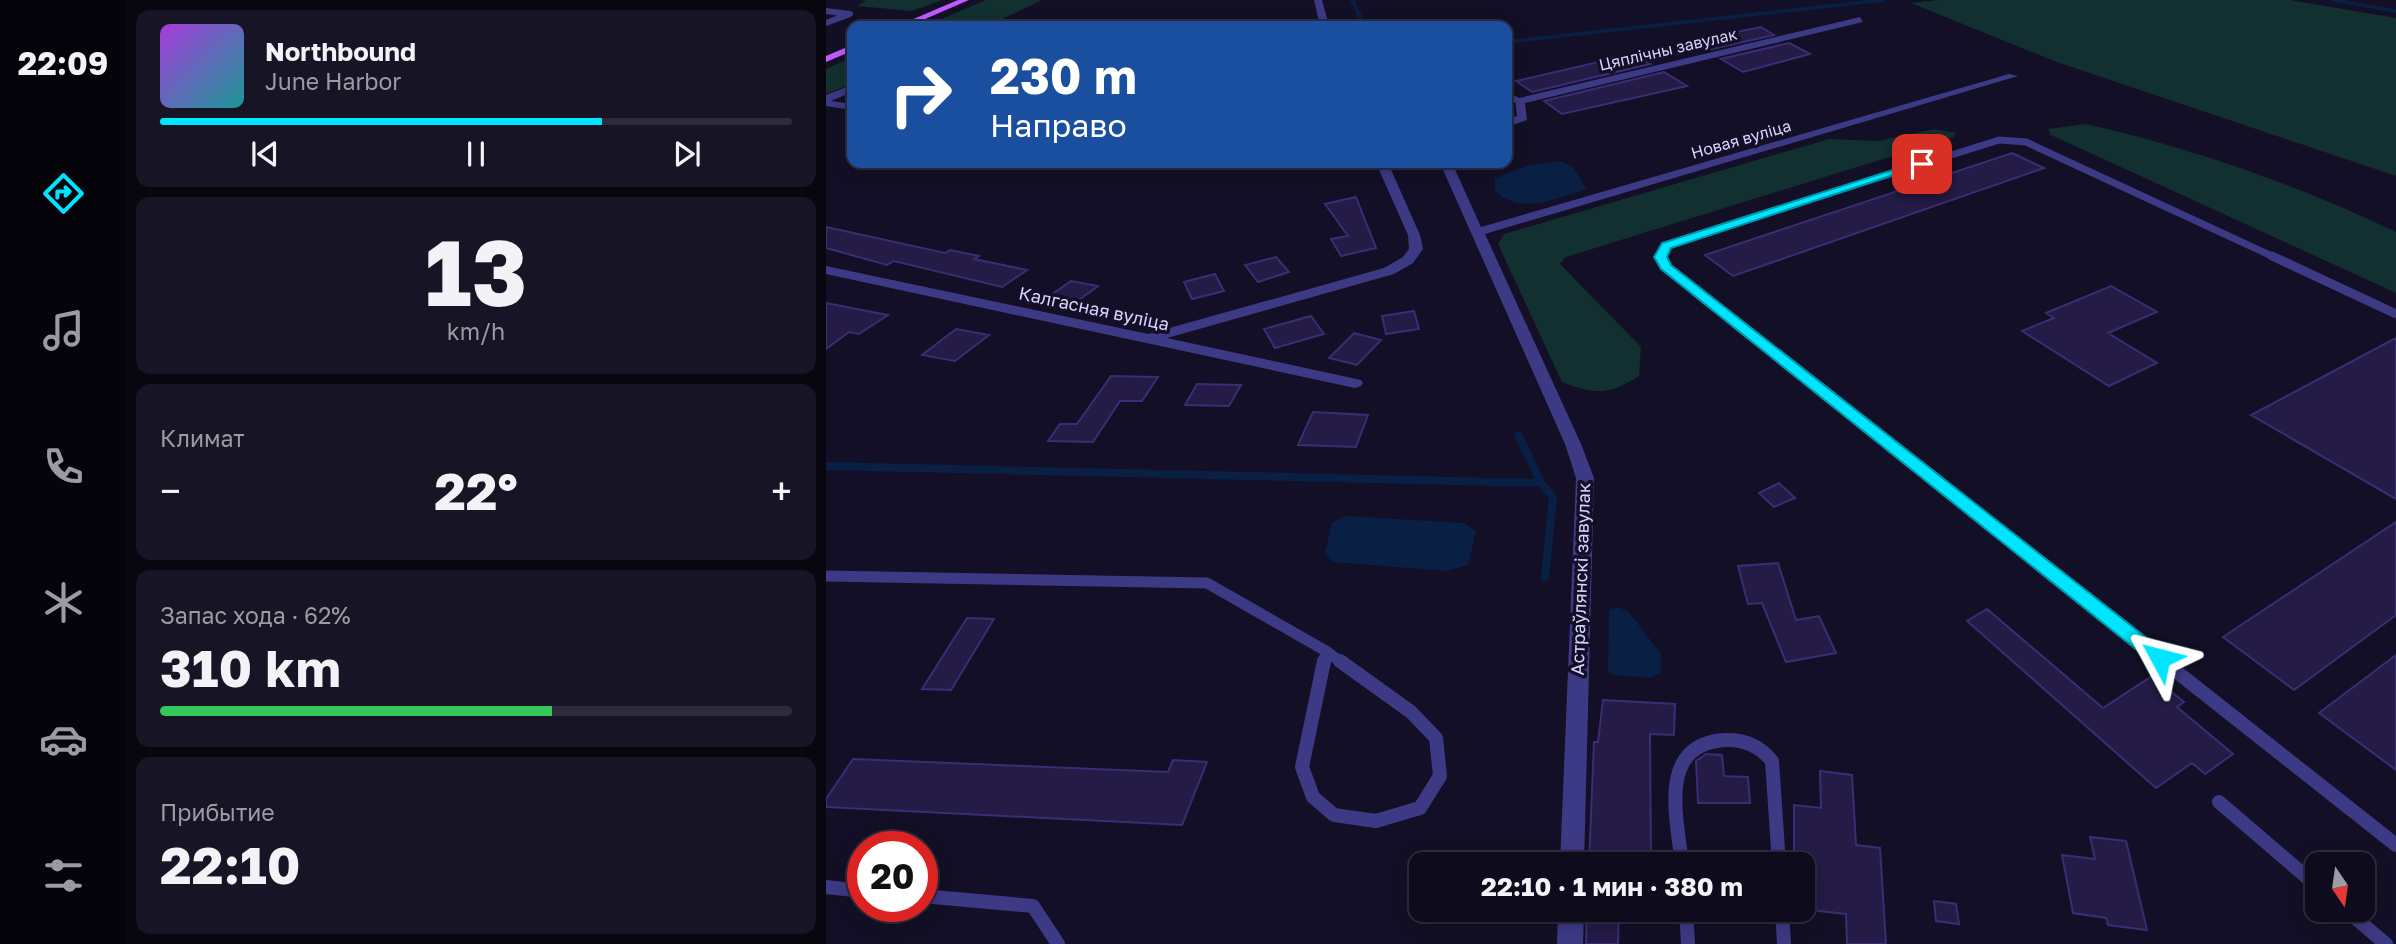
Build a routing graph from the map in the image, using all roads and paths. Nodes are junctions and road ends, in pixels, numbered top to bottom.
1 (965, 0) edge
2 (1318, 0) edge
3 (826, 11) edge
4 (1860, 20) dead end
5 (914, 21) edge
6 (1324, 21) edge
7 (826, 23) edge
8 (847, 50) edge
9 (826, 59) edge
10 (2013, 76) dead end
11 (847, 90) edge
12 (1512, 98) edge
13 (826, 101) edge
14 (1519, 101) junction
15 (847, 106) edge
16 (1512, 122) edge
17 (1384, 168) edge
18 (1448, 168) edge
19 (1479, 232) junction
20 (826, 270) edge
21 (2396, 314) edge
22 (1145, 340) junction
23 (1355, 383) dead end
24 (826, 576) edge
25 (1326, 651) junction
26 (2219, 802) dead end
27 (2396, 845) edge
28 (1572, 852) edge
29 (1681, 852) edge
30 (1778, 852) edge
31 (2305, 876) edge
32 (826, 887) edge
33 (847, 889) edge
34 (938, 897) edge
35 (1571, 922) edge
36 (1687, 922) edge
37 (1783, 922) edge
38 (2360, 922) edge
39 (1058, 944) edge
40 (1570, 944) edge
41 (1688, 944) edge
42 (1784, 944) edge
43 (2386, 944) edge

1 - 5 main road
2 - 6 street
3 - 7 lane
4 - 14 street, Цяплічны завулак
8 - 9 main road
10 - 19 street, Новая вуліца
11 - 13 street
12 - 14 lane
13 - 15 street
14 - 16 street
17 - 22 street
18 - 19 street, Астраўлянскі завулак
19 - 28 street, Астраўлянскі завулак
20 - 22 street, Калгасная вуліца
21 - 27 lane
22 - 23 street, Калгасная вуліца
24 - 25 lane
25 - 25 lane
26 - 31 lane
29 - 30 lane
32 - 33 lane
34 - 39 lane
35 - 40 street
36 - 41 lane
37 - 42 lane
38 - 43 lane

